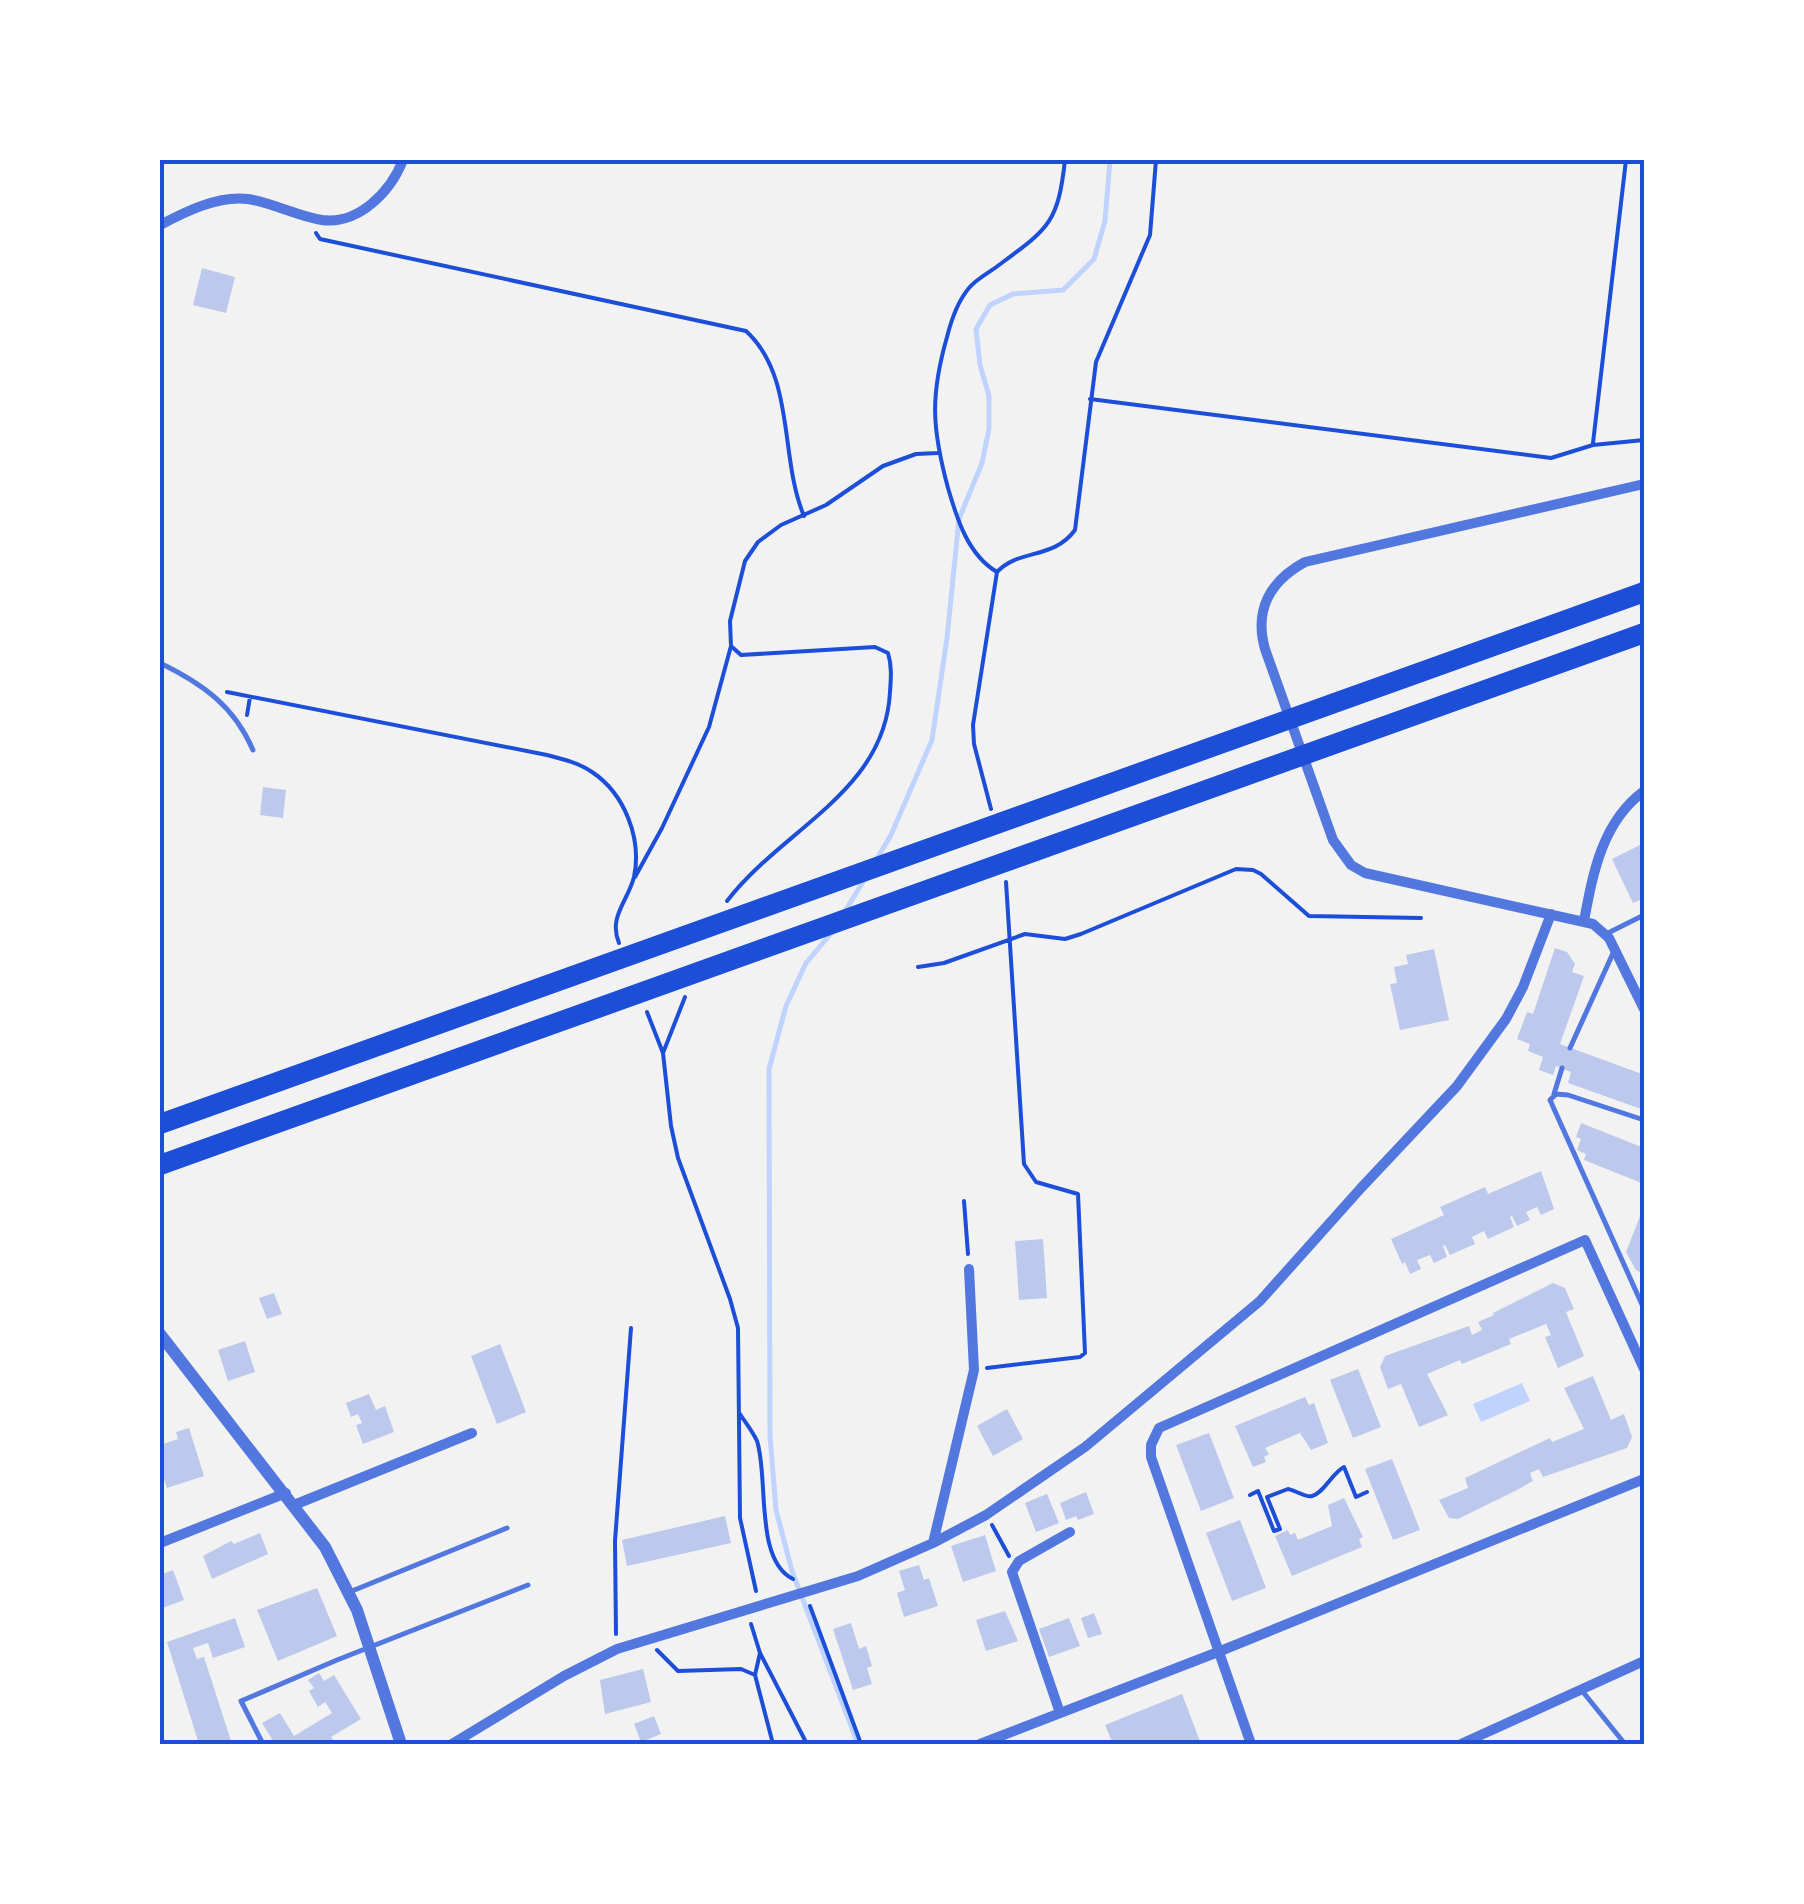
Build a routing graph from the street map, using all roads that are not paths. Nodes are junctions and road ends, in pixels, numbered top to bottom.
1 (403, 160) edge
2 (160, 225) edge
3 (1644, 484) edge
4 (1644, 592) edge
5 (1644, 633) edge
6 (160, 664) edge
7 (253, 750) dead end
8 (1644, 791) edge
9 (1552, 914) junction
10 (1644, 915) edge
11 (1584, 921) junction
12 (1606, 934) junction
13 (1615, 948) junction
14 (1644, 1009) edge
15 (1570, 1048) dead end
16 (1562, 1068) dead end
17 (1554, 1095) junction
18 (1644, 1120) edge
19 (160, 1124) edge
20 (160, 1166) edge
21 (969, 1269) road end
22 (1644, 1308) edge
23 (160, 1334) edge
24 (1644, 1369) edge
25 (472, 1432) dead end
26 (1644, 1479) edge
27 (290, 1499) junction
28 (508, 1528) dead end
29 (1070, 1532) dead end
30 (160, 1543) edge
31 (933, 1543) junction
32 (528, 1585) dead end
33 (349, 1592) junction
34 (370, 1649) junction
35 (1218, 1652) junction
36 (1644, 1661) edge
37 (1581, 1689) junction
38 (1060, 1713) junction
39 (1487, 1739) edge
40 (264, 1744) edge
41 (401, 1744) edge
42 (452, 1744) edge
43 (980, 1744) edge
44 (1251, 1744) edge
45 (1461, 1744) edge
46 (1625, 1744) edge

1 - 2 street
3 - 9 street
4 - 19 highway
5 - 20 highway
6 - 7 lane
8 - 11 street
9 - 11 street
9 - 31 street
10 - 12 lane
11 - 12 street
12 - 13 street
13 - 14 street
13 - 15 lane
16 - 17 lane
17 - 18 lane
17 - 22 lane
21 - 31 street
23 - 27 street
24 - 35 street
25 - 27 street
26 - 35 street
27 - 30 street
27 - 33 street
28 - 33 lane
29 - 38 street
31 - 42 street
32 - 34 lane
33 - 34 street
34 - 40 lane
34 - 41 street
35 - 38 street
35 - 44 street
36 - 37 street
37 - 39 street
37 - 46 lane
38 - 43 street
39 - 45 street

